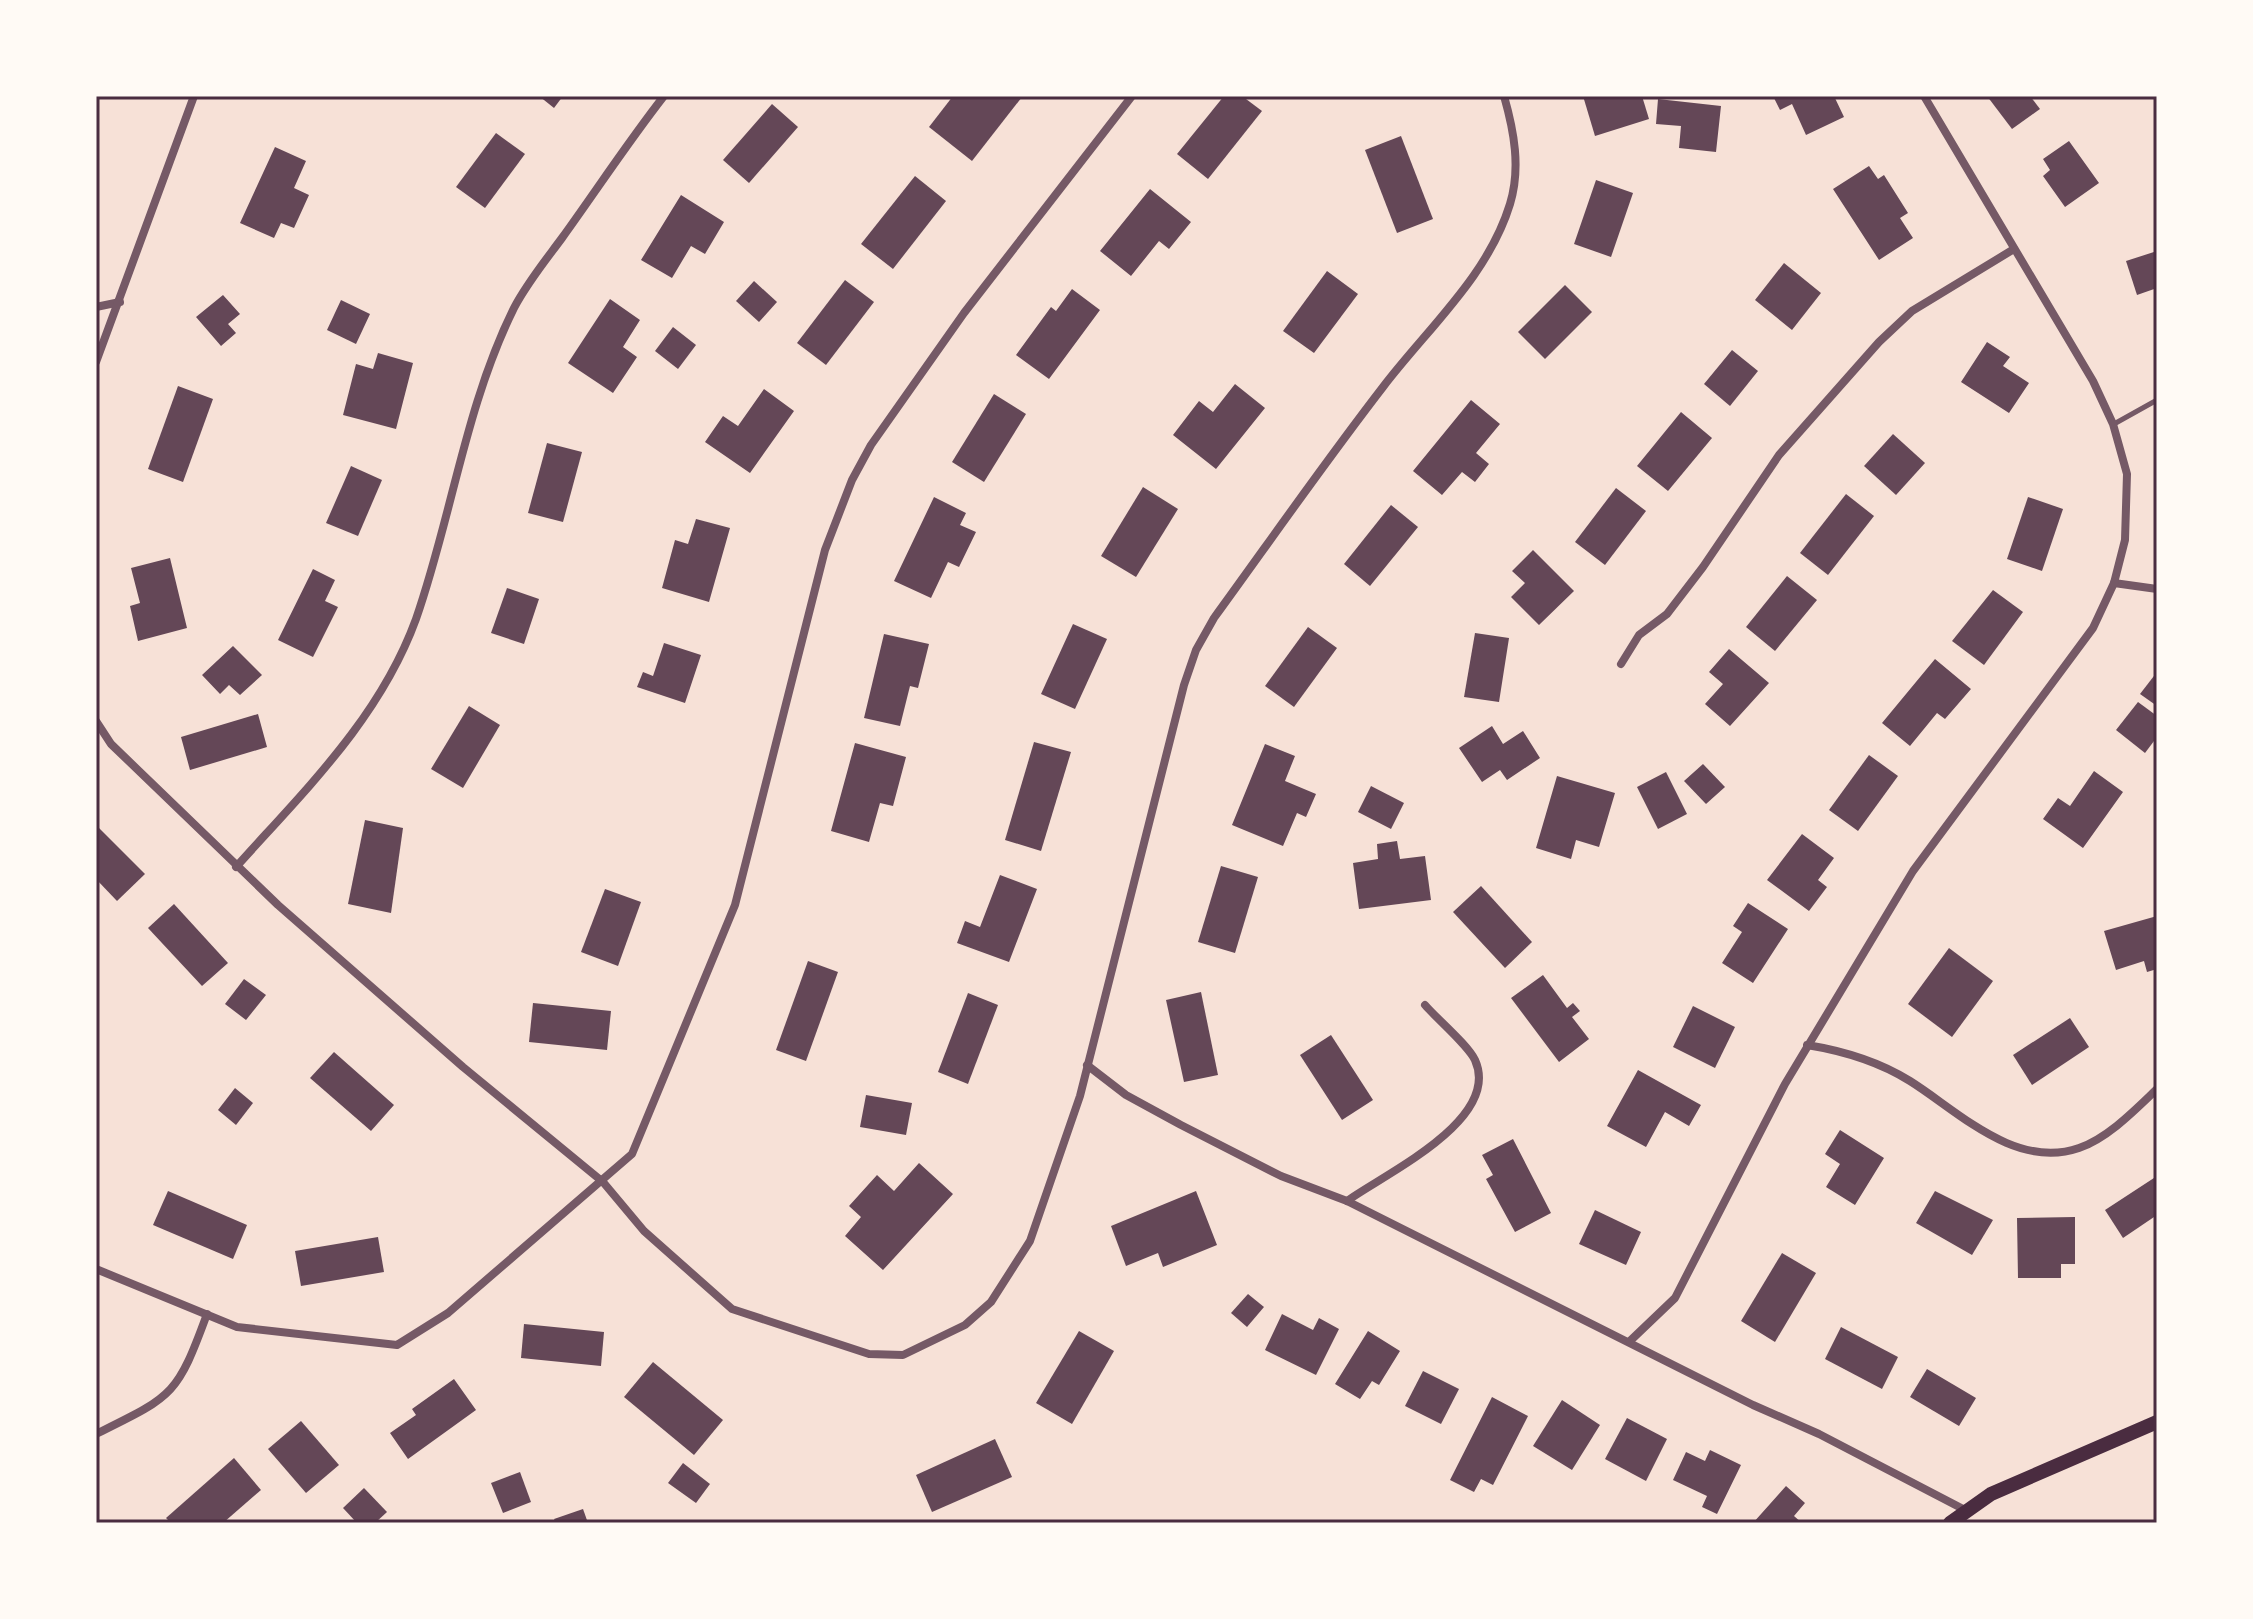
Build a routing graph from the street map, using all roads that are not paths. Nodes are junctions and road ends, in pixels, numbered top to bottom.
1 (194, 96) edge
2 (664, 96) edge
3 (1132, 96) edge
4 (1504, 96) edge
5 (1924, 96) edge
6 (2014, 249) junction
7 (120, 302) junction
8 (96, 307) edge
9 (96, 362) edge
10 (2157, 400) edge
11 (2113, 424) junction
12 (2114, 583) junction
13 (2157, 589) edge
14 (1621, 664) dead end
15 (96, 721) edge
16 (236, 867) junction
17 (1425, 1005) dead end
18 (1807, 1045) junction
19 (1087, 1065) junction
20 (2157, 1089) edge
21 (603, 1182) junction
22 (1347, 1201) junction
23 (96, 1269) edge
24 (207, 1314) junction
25 (1630, 1341) junction
26 (2157, 1422) edge
27 (96, 1434) edge
28 (1967, 1511) junction
29 (1950, 1523) edge

1 - 7 street
2 - 16 street
3 - 21 street
4 - 19 street
5 - 6 street
6 - 11 street
6 - 14 street
7 - 8 street
7 - 9 street
10 - 11 lane
11 - 12 street
12 - 13 street
12 - 18 street
15 - 16 street
16 - 21 street
17 - 22 street
18 - 20 street
18 - 25 street
19 - 21 street
19 - 22 street
21 - 24 street
22 - 25 street
23 - 24 street
24 - 27 street
25 - 28 street
26 - 28 main road
28 - 29 main road

